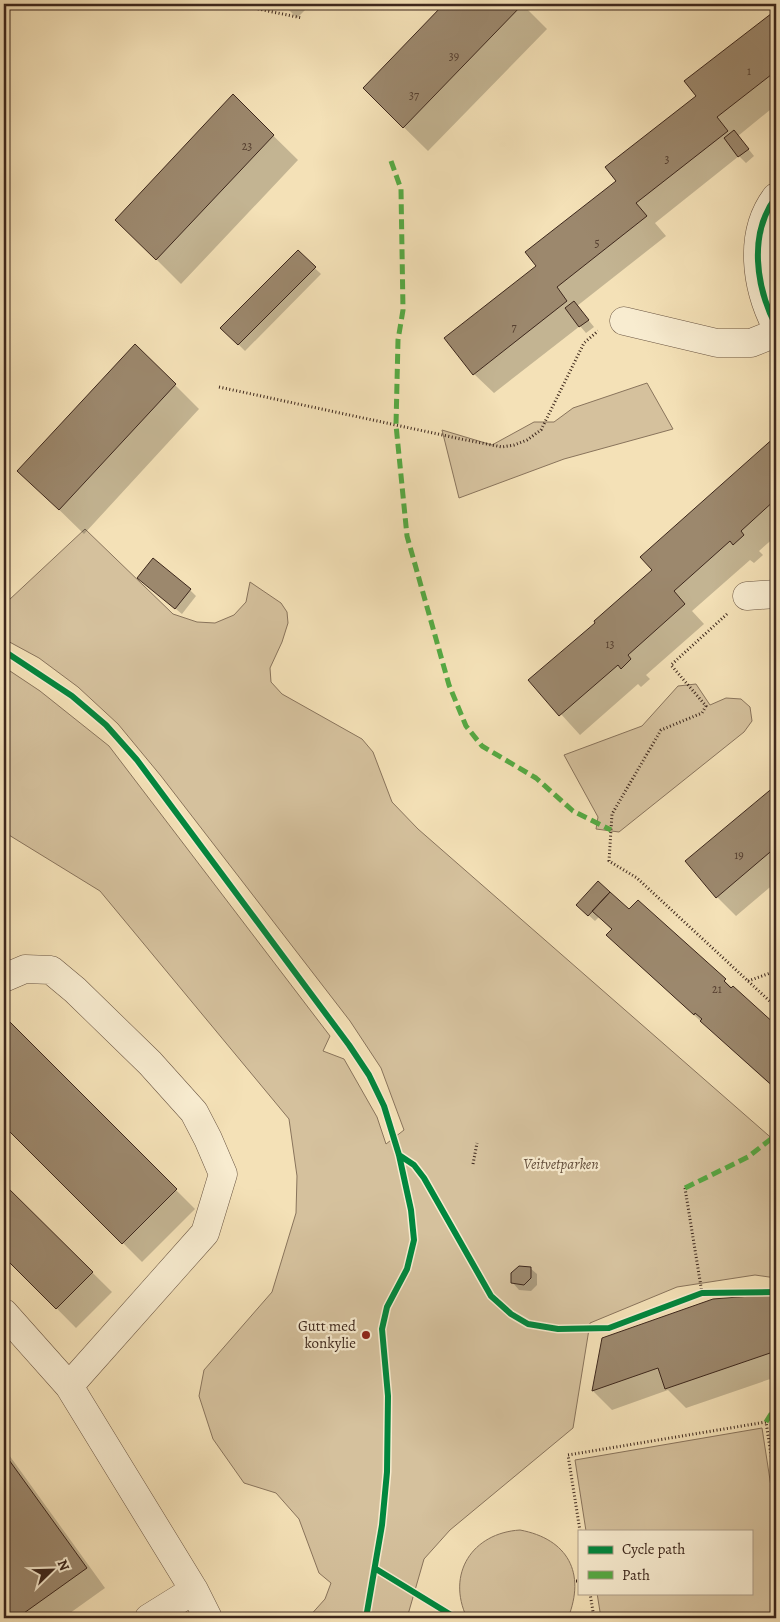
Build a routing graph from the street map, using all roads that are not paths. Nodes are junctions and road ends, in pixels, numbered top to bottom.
1 (776, 196) edge
2 (624, 320) road end
3 (776, 326) edge
4 (776, 333) edge
5 (776, 594) edge
6 (747, 596) road end
7 (4, 978) edge
8 (4, 1313) edge
9 (70, 1386) junction
10 (194, 1590) junction
11 (150, 1618) edge
12 (208, 1618) edge

1 - 3 street
2 - 4 street
5 - 6 street
7 - 9 street
8 - 9 street
9 - 10 street
10 - 11 street
10 - 12 street

